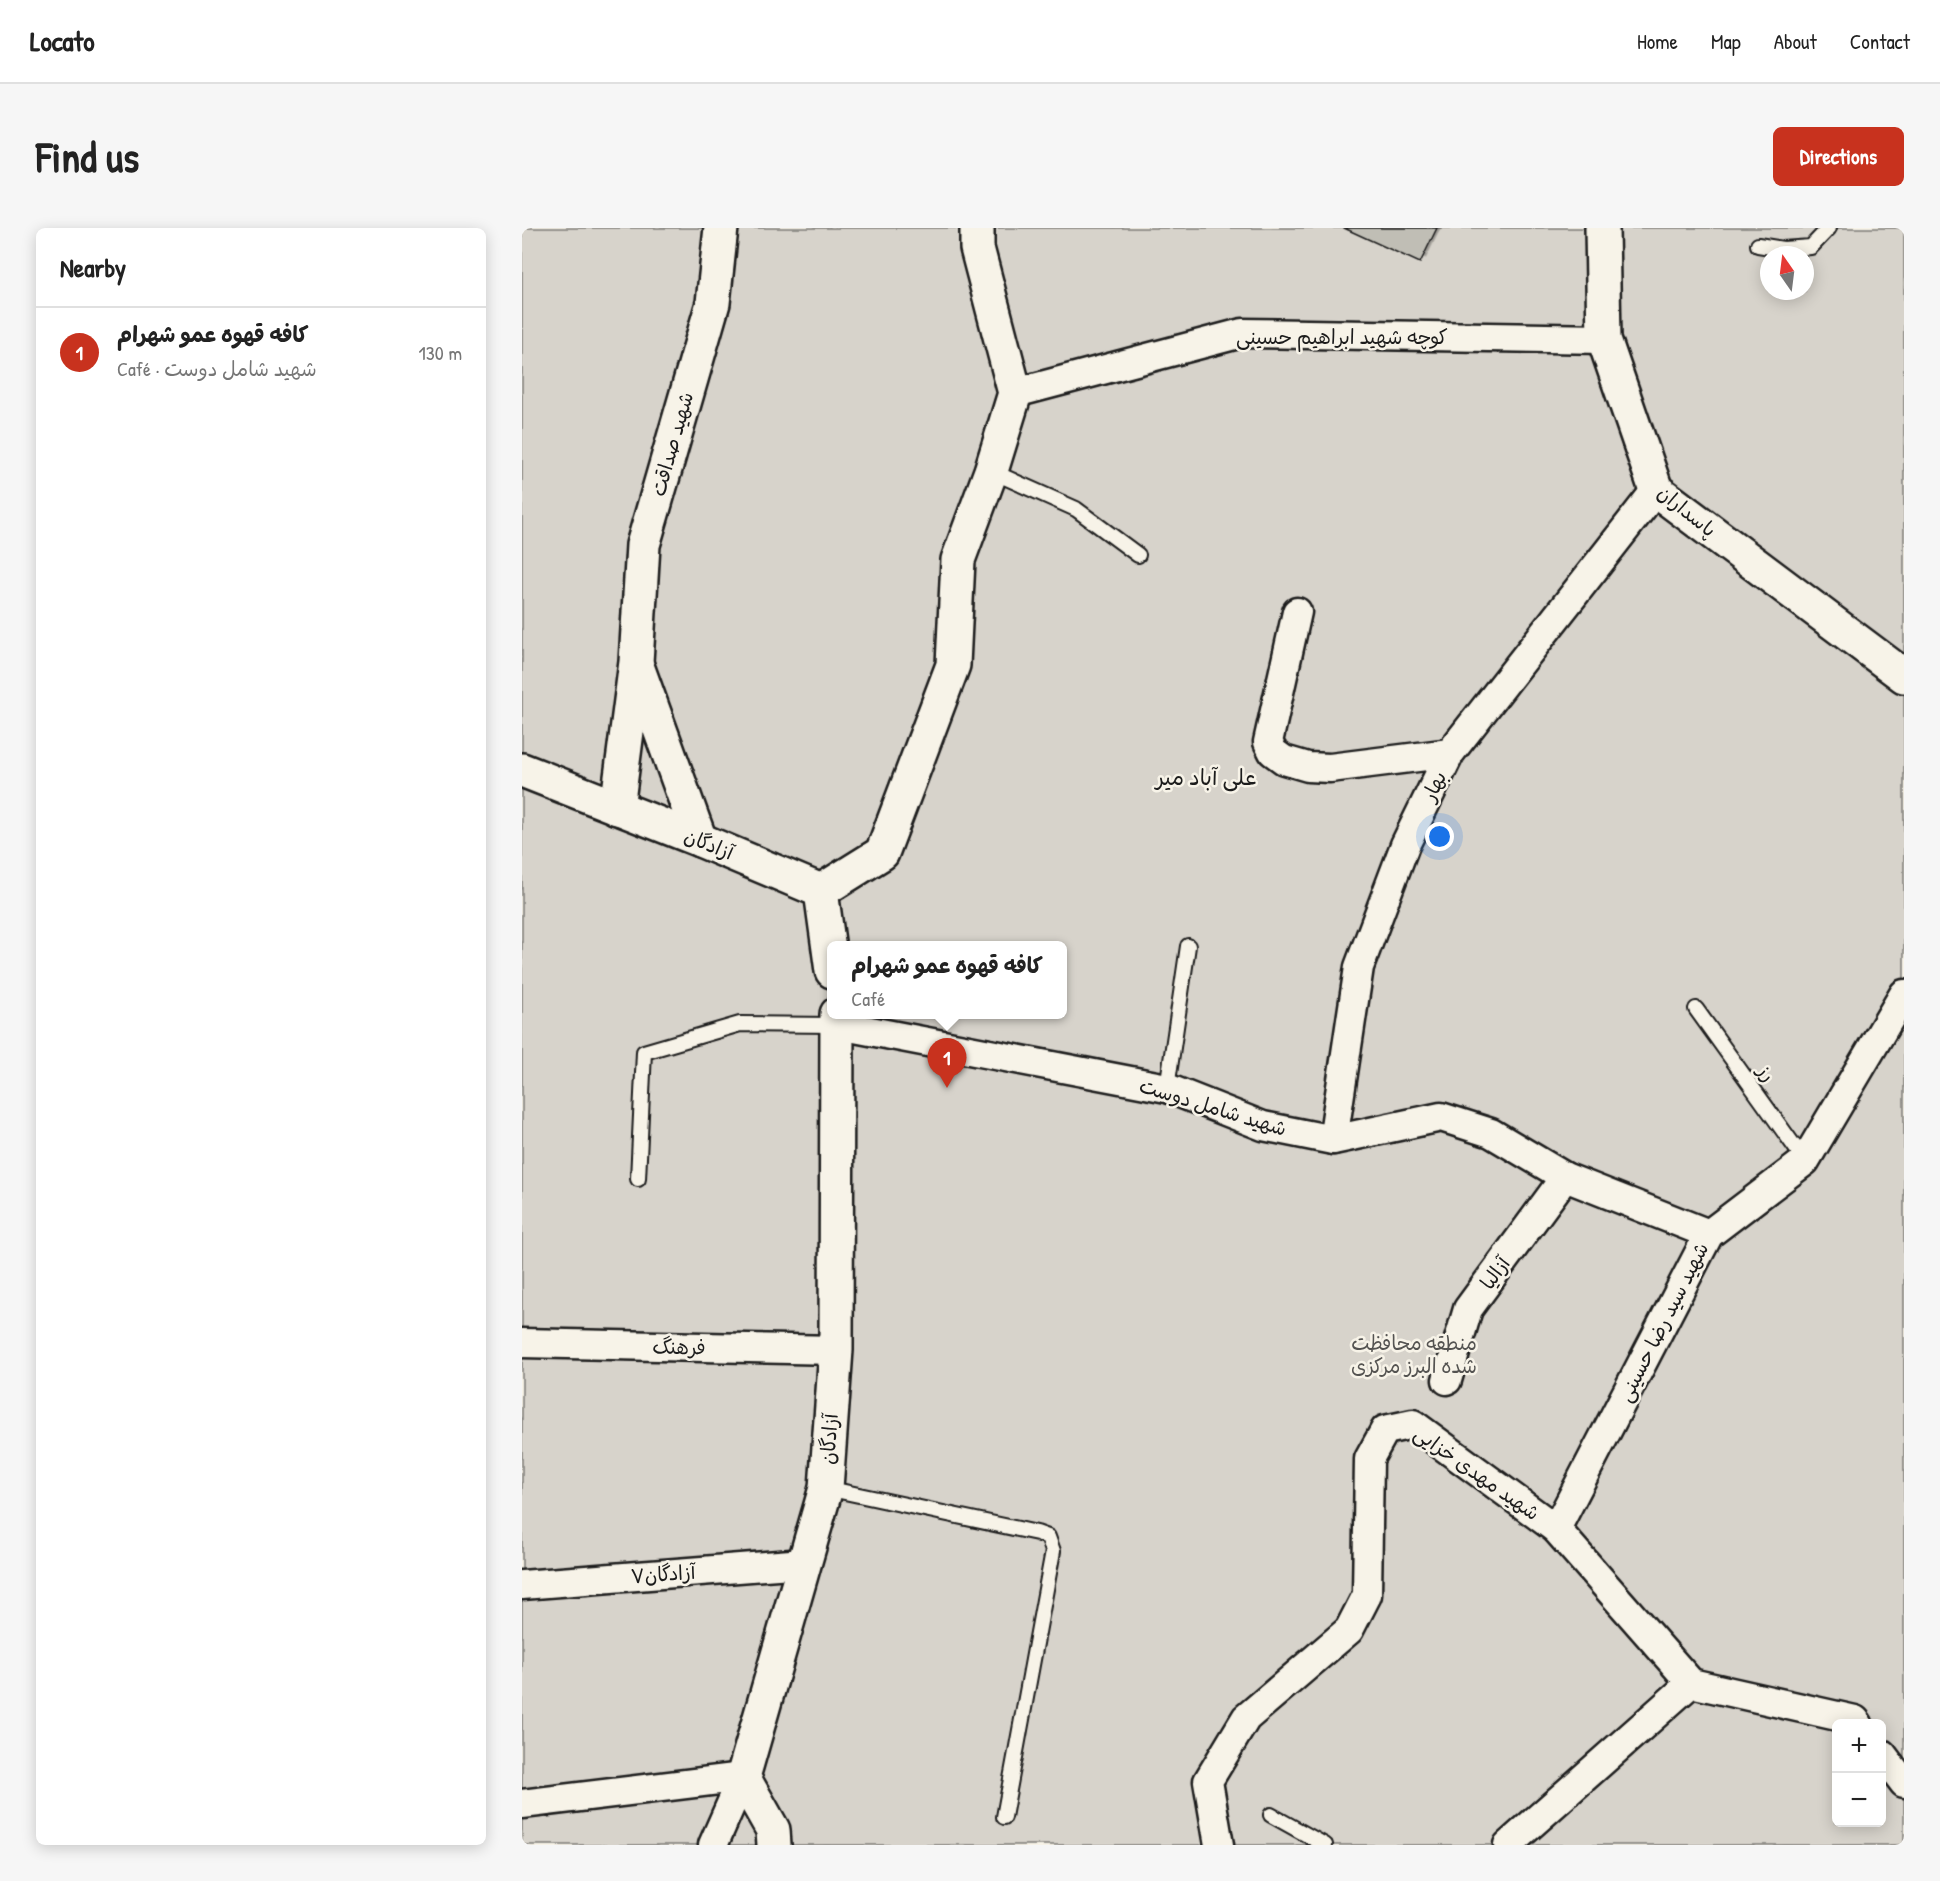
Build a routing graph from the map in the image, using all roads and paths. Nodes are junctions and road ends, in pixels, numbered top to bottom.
1 (721, 228) edge
2 (977, 228) edge
3 (1602, 228) edge
4 (1829, 228) edge
5 (1758, 245) dead end
6 (1604, 339) junction
7 (1015, 393) junction
8 (991, 471) junction
9 (1656, 490) junction
10 (1138, 555) dead end
11 (1296, 612) dead end
12 (636, 662) junction
13 (1904, 676) edge
14 (1450, 753) junction
15 (522, 770) edge
16 (617, 808) junction
17 (700, 840) junction
18 (821, 891) junction
19 (827, 941) edge
20 (1188, 946) dead end
21 (1904, 994) edge
22 (1696, 1009) dead end
23 (838, 1019) edge
24 (1167, 1088) junction
25 (1333, 1140) junction
26 (1806, 1161) junction
27 (1565, 1177) junction
28 (638, 1179) dead end
29 (1709, 1234) junction
30 (522, 1343) edge
31 (836, 1350) junction
32 (1447, 1380) dead end
33 (826, 1488) junction
34 (1556, 1529) junction
35 (804, 1563) junction
36 (522, 1584) edge
37 (1691, 1683) junction
38 (1851, 1719) edge
39 (1886, 1760) edge
40 (744, 1777) junction
41 (1904, 1783) edge
42 (522, 1804) edge
43 (1271, 1815) dead end
44 (1004, 1817) dead end
45 (713, 1845) edge
46 (774, 1845) edge
47 (1219, 1845) edge
48 (1325, 1845) edge
49 (1508, 1845) edge

1 - 12 street, شهید صداقت
2 - 7 street
3 - 6 street, پاسداران
4 - 5 lane
6 - 7 street, کوچه شهید ابراهیم حسینی
6 - 9 street, پاسداران
7 - 8 street
8 - 10 lane
8 - 18 street
9 - 13 street, پاسداران
9 - 14 street, بهار
11 - 14 street
12 - 16 street, شهید صداقت
12 - 17 street
14 - 25 street, بهار
15 - 16 street, آزادگان
16 - 17 street, آزادگان
17 - 18 street, آزادگان
18 - 19 street
20 - 24 lane
21 - 26 street, شهید سید رضا حسینی
22 - 26 lane, رز
23 - 24 street, شهید شامل دوست
23 - 28 lane
23 - 31 street, آزادگان
24 - 25 street, شهید شامل دوست
25 - 27 street, شهید شامل دوست
26 - 29 street, شهید سید رضا حسینی
27 - 29 street, شهید شامل دوست
27 - 32 street, آزالیا
29 - 34 street, شهید سید رضا حسینی
30 - 31 street, فرهنگ
31 - 33 street, آزادگان
33 - 35 street, آزادگان
33 - 44 lane
34 - 37 street, شهید مهدی خزایی
34 - 47 street, شهید مهدی خزایی
35 - 36 street, آزادگان۷
35 - 40 street, آزادگان
37 - 38 street
37 - 49 street
39 - 41 street
40 - 42 street
40 - 45 street
40 - 46 street
43 - 48 lane

